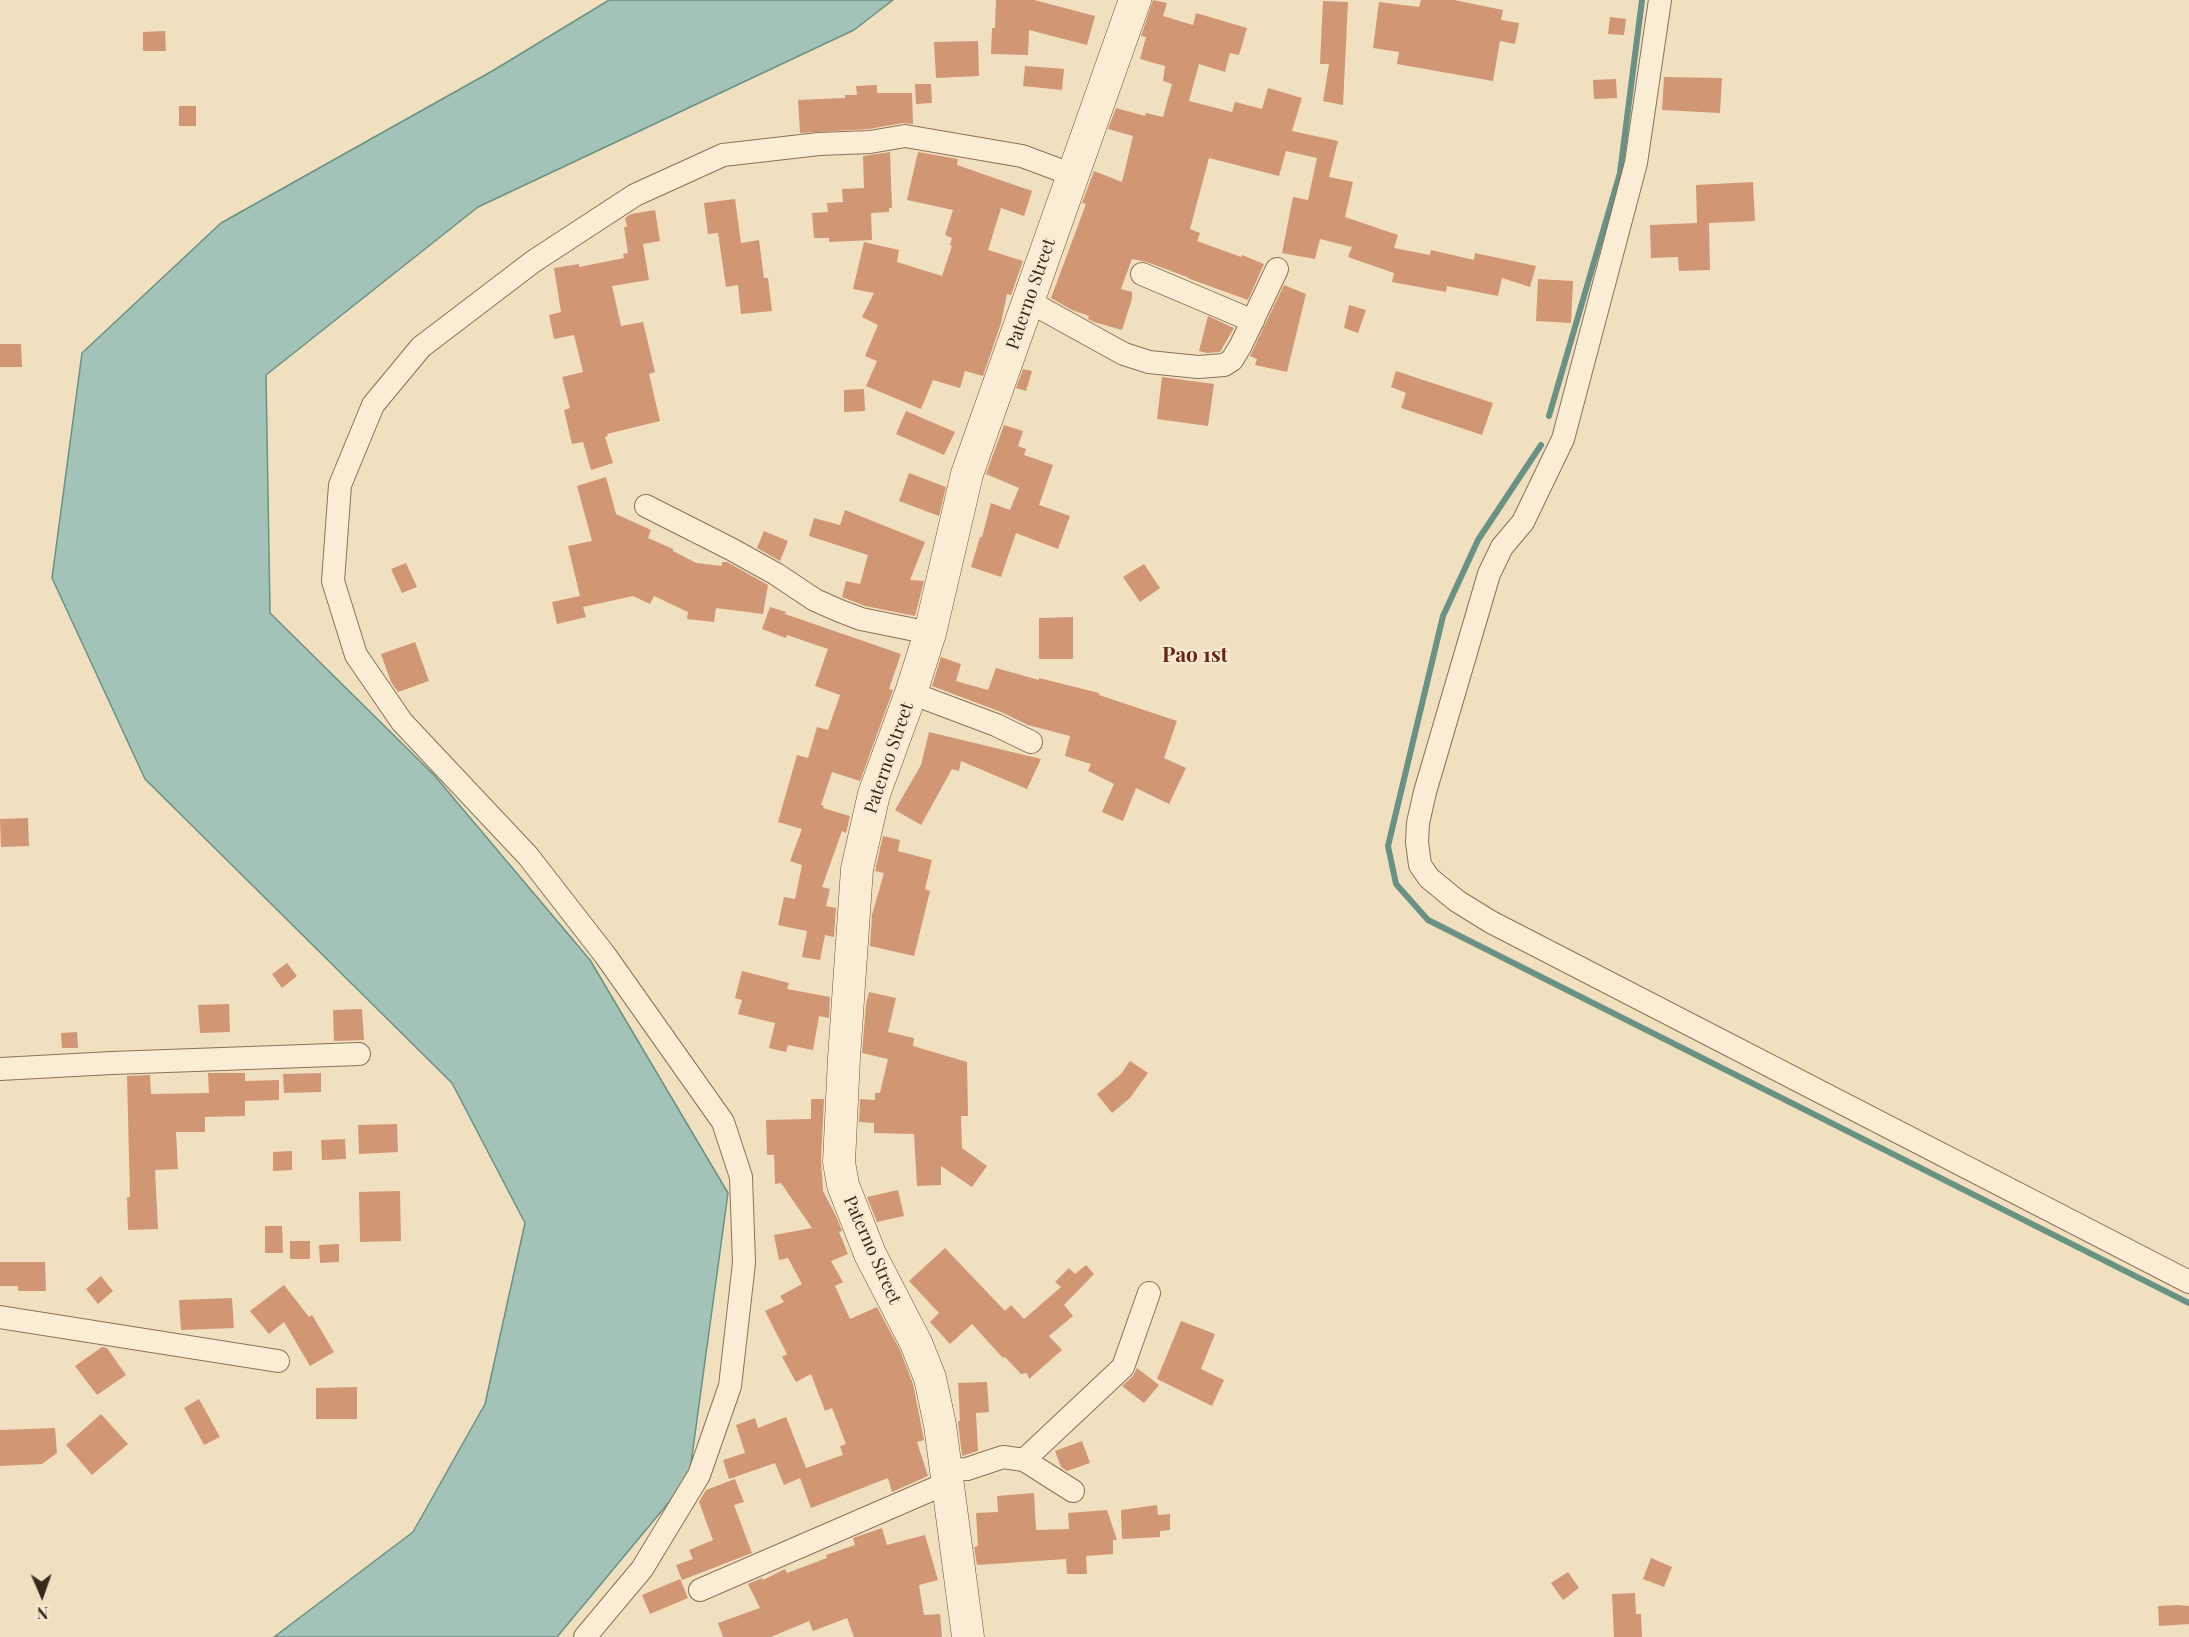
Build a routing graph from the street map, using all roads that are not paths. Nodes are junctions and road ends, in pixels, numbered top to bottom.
1 (1135, 0) edge
2 (1660, 0) edge
3 (1073, 175) junction
4 (1277, 269) dead end
5 (1142, 274) dead end
6 (1028, 301) junction
7 (1253, 321) junction
8 (646, 506) dead end
9 (930, 633) junction
10 (912, 693) junction
11 (1031, 742) dead end
12 (359, 1054) dead end
13 (0, 1069) edge
14 (2189, 1282) edge
15 (1149, 1293) dead end
16 (0, 1317) edge
17 (278, 1361) dead end
18 (1024, 1460) junction
19 (946, 1477) junction
20 (1073, 1491) dead end
21 (700, 1590) dead end
22 (585, 1637) edge
23 (968, 1637) edge

1 - 3 street, Paterno Street
2 - 14 street
3 - 6 street, Paterno Street
3 - 22 street
4 - 7 street
5 - 7 street
6 - 7 street
6 - 9 street, Paterno Street
8 - 9 street
9 - 10 street, Paterno Street
10 - 11 street
10 - 19 street, Paterno Street
12 - 13 street
15 - 18 street
16 - 17 street
18 - 19 street
18 - 20 street
19 - 21 street
19 - 23 street, Paterno Street

